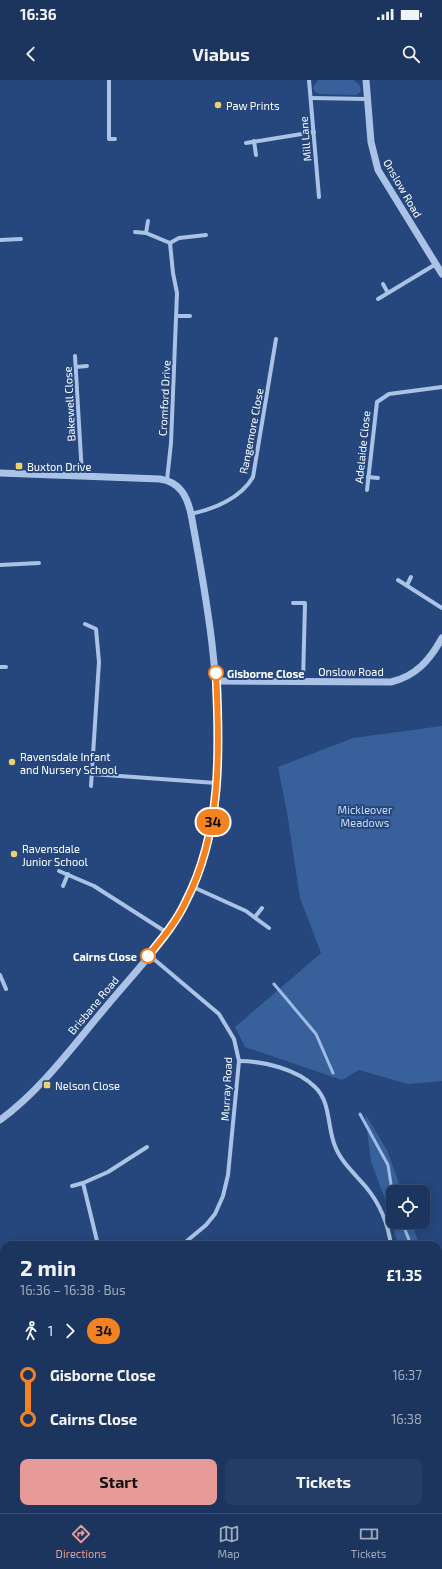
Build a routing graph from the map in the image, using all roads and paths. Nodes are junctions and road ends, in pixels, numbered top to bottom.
1 (109, 80) edge
2 (309, 80) edge
3 (366, 80) edge
4 (311, 98) junction
5 (367, 99) junction
6 (314, 132) junction
7 (115, 139) dead end
8 (254, 141) junction
9 (246, 143) dead end
10 (256, 155) dead end
11 (319, 197) dead end
12 (148, 221) dead end
13 (135, 232) dead end
14 (146, 233) junction
15 (206, 235) dead end
16 (0, 240) edge
17 (21, 240) dead end
18 (170, 243) junction
19 (436, 264) junction
20 (442, 274) edge
21 (383, 284) dead end
22 (388, 293) junction
23 (378, 299) dead end
24 (177, 316) junction
25 (190, 316) dead end
26 (276, 339) dead end
27 (75, 356) dead end
28 (87, 366) dead end
29 (76, 367) junction
30 (442, 387) edge
31 (0, 472) edge
32 (82, 475) junction
33 (368, 477) junction
34 (378, 478) dead end
35 (167, 480) junction
36 (367, 490) dead end
37 (191, 514) junction
38 (39, 563) dead end
39 (0, 565) edge
40 (411, 577) dead end
41 (398, 580) dead end
42 (407, 585) junction
43 (293, 603) dead end
44 (442, 608) edge
45 (85, 624) dead end
46 (442, 638) edge
47 (0, 667) edge
48 (6, 667) dead end
49 (216, 681) junction
50 (303, 682) junction
51 (92, 774) junction
52 (216, 782) junction
53 (91, 786) dead end
54 (59, 871) dead end
55 (68, 874) junction
56 (63, 886) dead end
57 (193, 887) junction
58 (262, 908) dead end
59 (255, 917) junction
60 (269, 928) dead end
61 (166, 932) junction
62 (149, 955) junction
63 (0, 977) edge
64 (6, 989) dead end
65 (239, 1061) junction
66 (0, 1120) edge
67 (147, 1147) dead end
68 (83, 1183) junction
69 (72, 1186) dead end
70 (97, 1241) edge
71 (187, 1241) edge
72 (390, 1241) edge

1 - 7 street
2 - 4 street, Mill Lane
3 - 5 street, Onslow Road
4 - 5 street
4 - 6 street, Mill Lane
5 - 19 street, Onslow Road
6 - 8 street
6 - 11 street, Mill Lane
8 - 9 street
8 - 10 street
12 - 14 street
13 - 14 street
14 - 18 street
15 - 18 street
16 - 17 street
18 - 24 street, Cromford Drive
19 - 20 street, Onslow Road
19 - 22 street
21 - 22 street
22 - 23 street
24 - 25 street
24 - 35 street, Cromford Drive
26 - 37 street, Rangemore Close
27 - 29 street, Bakewell Close
28 - 29 street
29 - 32 street, Bakewell Close
30 - 33 street, Adelaide Close
31 - 32 street
32 - 35 street
33 - 34 street
33 - 36 street, Adelaide Close
35 - 37 street
37 - 49 street
38 - 39 street
40 - 42 street
41 - 42 street
42 - 44 street
43 - 50 street
45 - 51 street
46 - 50 street, Onslow Road
47 - 48 street
49 - 50 street, Onslow Road
49 - 52 street, Brisbane Road
51 - 52 street
51 - 53 street
52 - 57 street, Brisbane Road
54 - 55 street
55 - 56 street
55 - 61 street
57 - 59 street
57 - 61 street, Brisbane Road
58 - 59 street
59 - 60 street
61 - 62 street, Brisbane Road
62 - 65 street, Murray Road
62 - 66 street, Brisbane Road
63 - 64 street
65 - 71 street, Murray Road
65 - 72 street
67 - 68 street
68 - 69 street
68 - 70 street

